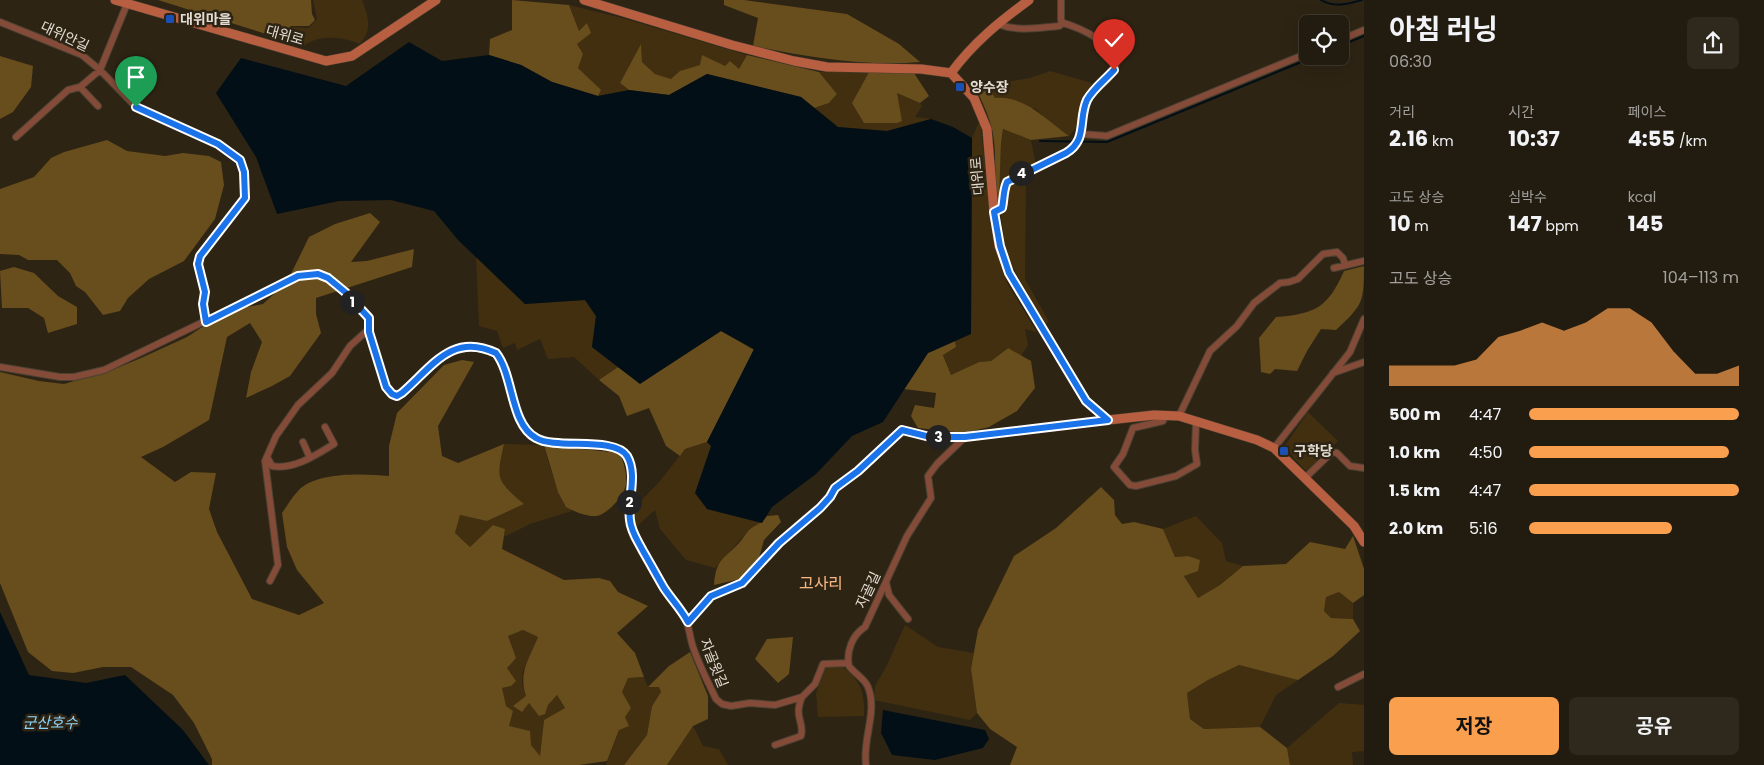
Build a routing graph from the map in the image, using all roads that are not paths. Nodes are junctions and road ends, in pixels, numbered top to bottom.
1 (115, 0) edge
2 (436, 0) edge
3 (584, 0) edge
4 (1029, 0) edge
5 (1061, 0) edge
6 (126, 4) junction
7 (0, 22) edge
8 (1063, 23) junction
9 (997, 24) junction
10 (1364, 30) edge
11 (1349, 36) edge
12 (1299, 57) edge
13 (100, 70) junction
14 (951, 74) junction
15 (80, 87) junction
16 (98, 106) dead end
17 (16, 137) dead end
18 (1079, 138) junction
19 (994, 212) junction
20 (1364, 261) edge
21 (1345, 265) junction
22 (1334, 268) dead end
23 (1364, 318) edge
24 (206, 322) junction
25 (370, 328) junction
26 (1364, 362) edge
27 (0, 367) edge
28 (1332, 374) junction
29 (1165, 416) junction
30 (1179, 416) junction
31 (1108, 420) junction
32 (1196, 422) junction
33 (325, 427) dead end
34 (965, 437) junction
35 (303, 442) dead end
36 (1274, 448) junction
37 (267, 457) junction
38 (310, 458) junction
39 (1364, 468) edge
40 (1306, 477) junction
41 (1364, 542) edge
42 (270, 581) dead end
43 (886, 582) junction
44 (908, 619) dead end
45 (688, 622) junction
46 (848, 663) junction
47 (1364, 674) edge
48 (1338, 687) dead end
49 (802, 697) junction
50 (775, 746) dead end
51 (866, 765) edge

1 - 6 main road, 대위로
2 - 6 main road, 대위로
3 - 14 main road
4 - 9 main road
5 - 8 street
6 - 13 street
7 - 13 street, 대위안길
8 - 9 street
8 - 18 street
9 - 14 main road
10 - 11 street
12 - 18 street
13 - 15 street
13 - 24 street, 대위안길
14 - 19 main road, 대위로
15 - 16 street
15 - 17 street
18 - 19 street
19 - 31 main road, 대위로
20 - 21 street
21 - 22 street
21 - 30 street
23 - 28 street
24 - 25 street, 자골윗길
24 - 27 street, 자골윗길
25 - 37 street
25 - 45 street, 자골윗길
26 - 28 street
28 - 36 street
29 - 30 main road
29 - 31 main road
29 - 32 street
30 - 32 main road
31 - 34 street
32 - 36 main road
33 - 38 street
34 - 43 street, 자골길
34 - 45 street
35 - 38 street
36 - 40 main road
37 - 38 street
37 - 42 street
39 - 40 street
40 - 41 main road
43 - 44 street
43 - 46 street, 자골길
45 - 49 street, 자골윗길
46 - 49 street
46 - 51 street
47 - 48 street
49 - 50 street

